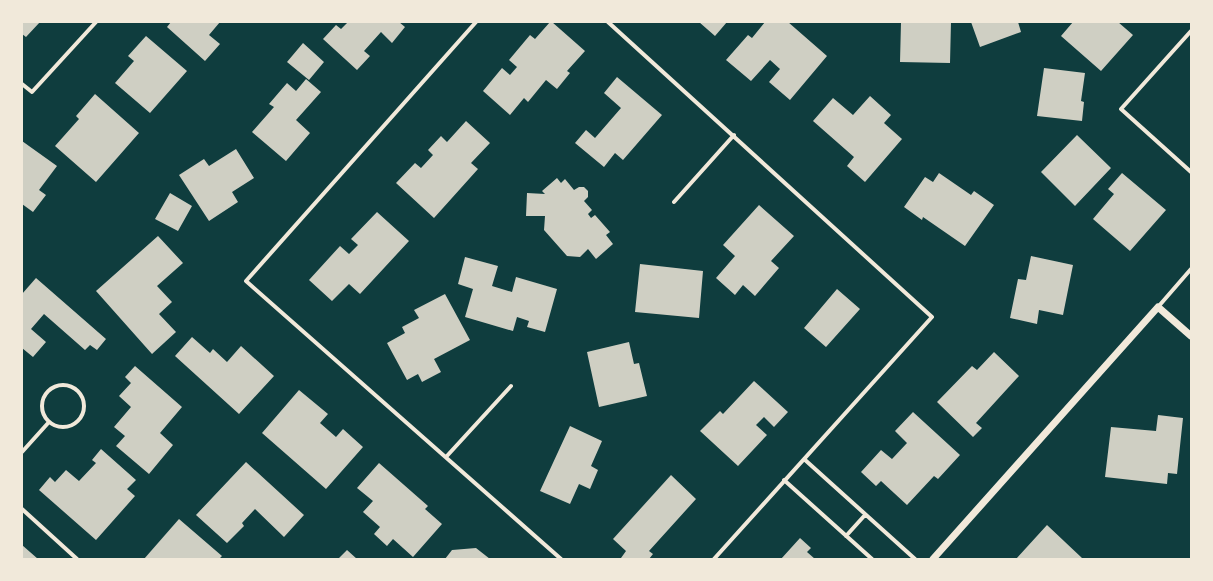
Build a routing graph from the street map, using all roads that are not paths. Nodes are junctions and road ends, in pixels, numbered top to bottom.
1 (96, 22) edge
2 (476, 22) edge
3 (608, 22) edge
4 (1191, 31) edge
5 (22, 84) edge
6 (734, 135) junction
7 (1191, 172) edge
8 (674, 202) dead end
9 (1191, 269) edge
10 (1158, 307) junction
11 (1191, 336) edge
12 (511, 386) dead end
13 (49, 422) junction
14 (22, 452) edge
15 (446, 457) junction
16 (804, 459) junction
17 (784, 480) junction
18 (22, 509) edge
19 (865, 515) junction
20 (846, 536) junction
21 (77, 559) edge
22 (561, 559) edge
23 (714, 559) edge
24 (872, 559) edge
25 (915, 559) edge
26 (933, 559) edge

1 - 5 street
2 - 15 street
3 - 6 street
4 - 7 street
6 - 8 street
6 - 16 street
9 - 10 street
10 - 11 street
10 - 26 street
12 - 15 street
13 - 13 street
13 - 14 street
15 - 22 street
16 - 17 street
16 - 19 street
17 - 20 street
17 - 23 street
18 - 21 street
19 - 20 street
19 - 25 street
20 - 24 street

